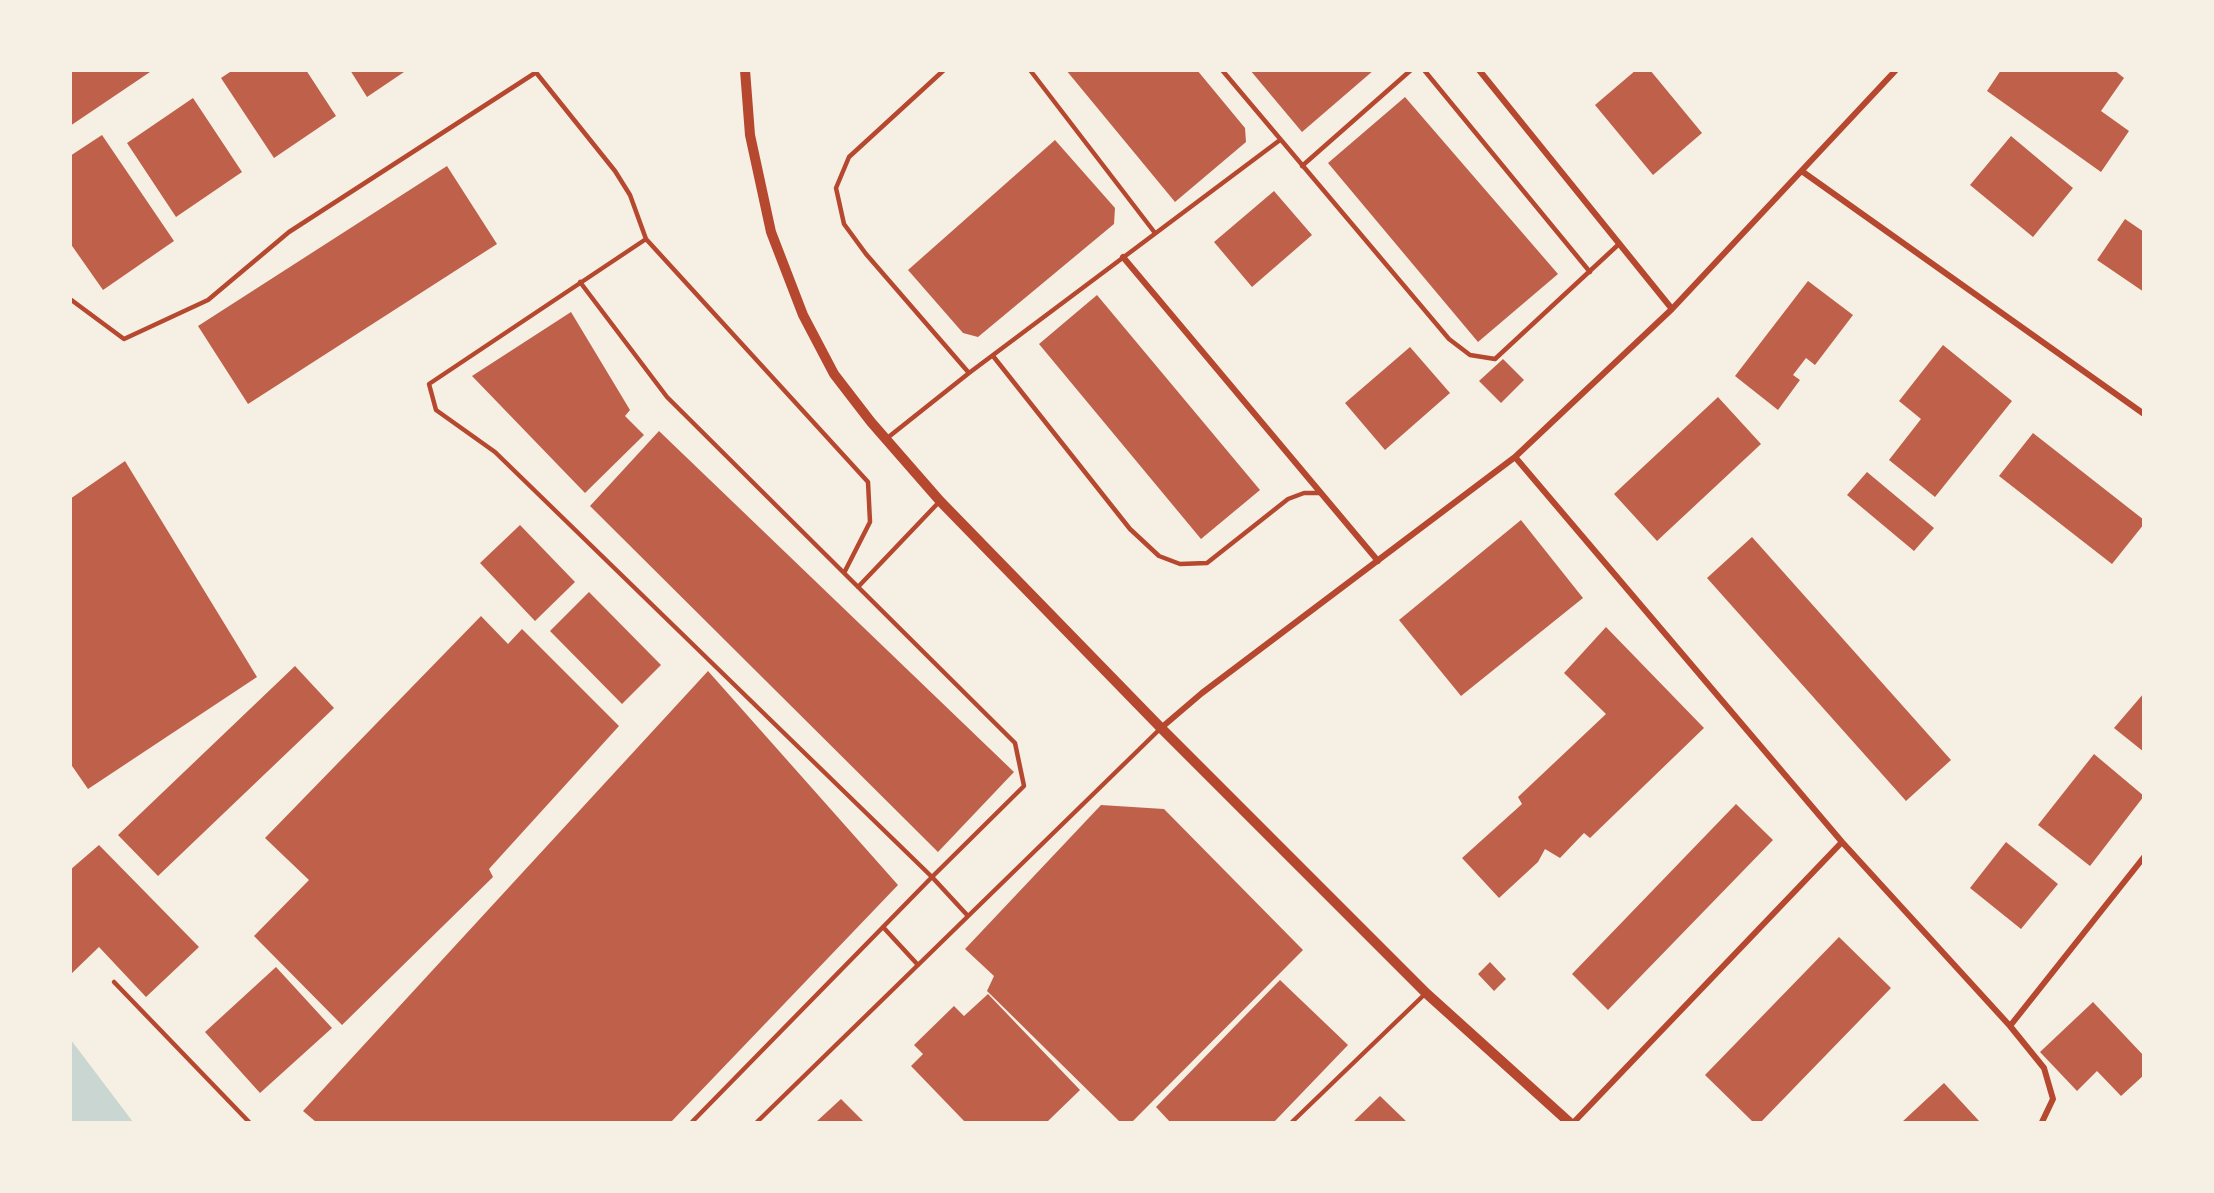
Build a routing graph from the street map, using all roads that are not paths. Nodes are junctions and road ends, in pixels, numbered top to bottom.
1 (944, 70) edge
2 (1030, 70) edge
3 (1222, 70) edge
4 (1411, 70) edge
5 (1424, 70) edge
6 (1479, 70) edge
7 (1896, 70) edge
8 (534, 72) edge
9 (745, 76) edge
10 (1280, 140) junction
11 (1302, 166) junction
12 (1803, 172) junction
13 (1155, 233) junction
14 (646, 239) junction
15 (1619, 244) junction
16 (1124, 257) junction
17 (1590, 272) junction
18 (580, 282) junction
19 (70, 299) edge
20 (1672, 309) junction
21 (993, 356) junction
22 (969, 373) junction
23 (2144, 414) edge
24 (885, 439) junction
25 (1515, 457) junction
26 (1320, 493) junction
27 (940, 501) junction
28 (1378, 561) junction
29 (844, 573) junction
30 (858, 587) junction
31 (1161, 728) junction
32 (1842, 842) junction
33 (2144, 857) edge
34 (932, 877) junction
35 (968, 916) junction
36 (883, 927) junction
37 (918, 965) junction
38 (114, 982) dead end
39 (1426, 993) junction
40 (2010, 1026) junction
41 (249, 1122) edge
42 (692, 1122) edge
43 (757, 1122) edge
44 (1292, 1122) edge
45 (1569, 1122) edge
46 (1574, 1122) edge
47 (2042, 1122) edge

1 - 22 lane
2 - 13 lane
3 - 10 lane
4 - 11 lane
5 - 17 lane
6 - 15 street
7 - 12 street
8 - 14 lane
8 - 19 lane
9 - 24 street
10 - 11 lane
10 - 13 lane
11 - 17 lane
12 - 20 street
12 - 23 street
13 - 16 lane
14 - 18 lane
14 - 29 lane
15 - 17 lane
15 - 20 street
16 - 21 lane
16 - 26 street
18 - 29 lane
18 - 34 lane
20 - 25 street
21 - 22 lane
21 - 26 lane
22 - 24 lane
24 - 27 street
25 - 28 street
25 - 32 street
26 - 28 street
27 - 30 lane
27 - 31 street
28 - 31 street
29 - 30 lane
30 - 34 lane
31 - 35 lane
31 - 39 street
32 - 40 street
32 - 46 street
33 - 40 street
34 - 35 lane
34 - 36 lane
35 - 37 lane
36 - 37 lane
36 - 42 lane
37 - 43 lane
38 - 41 lane
39 - 44 lane
39 - 45 street
40 - 47 street

